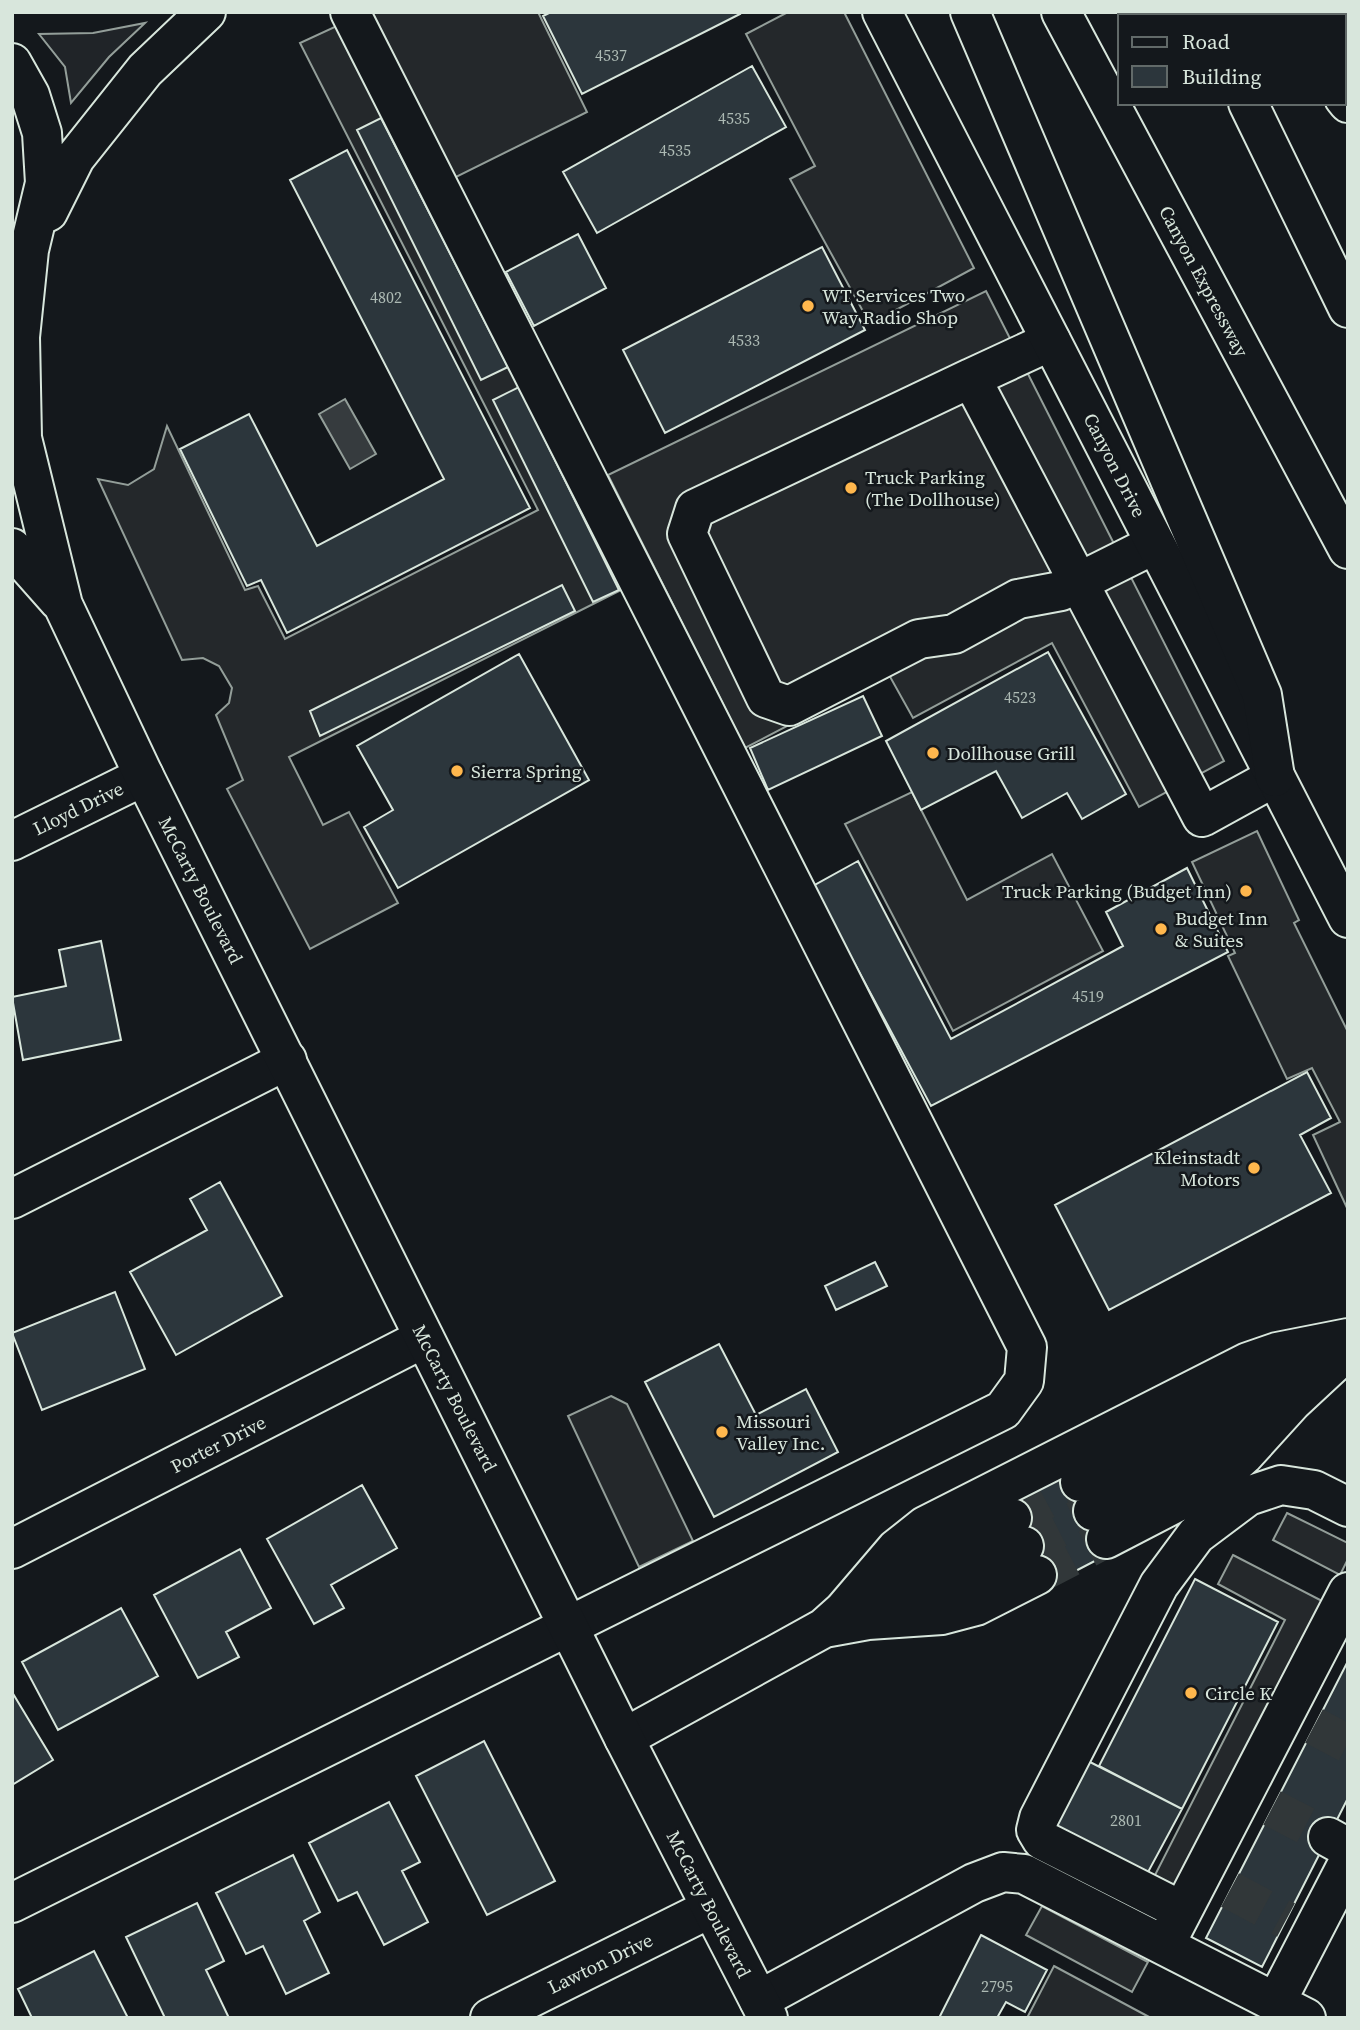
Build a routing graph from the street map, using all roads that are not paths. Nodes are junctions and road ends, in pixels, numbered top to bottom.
1 (206, 12) edge
2 (350, 12) edge
3 (882, 12) edge
4 (970, 12) edge
5 (1061, 12) edge
6 (12, 63) edge
7 (1249, 105) edge
8 (21, 266) edge
9 (1348, 309) edge
10 (1051, 341) junction
11 (971, 378) junction
12 (1155, 544) junction
13 (12, 548) edge
14 (1348, 549) edge
15 (1079, 582) junction
16 (63, 605) junction
17 (144, 776) junction
18 (1275, 778) junction
19 (12, 841) edge
20 (1348, 918) edge
21 (287, 1060) junction
22 (12, 1199) edge
23 (424, 1338) junction
24 (1348, 1338) edge
25 (1348, 1344) edge
26 (1348, 1350) edge
27 (1348, 1507) edge
28 (12, 1549) edge
29 (1348, 1592) edge
30 (845, 1620) junction
31 (568, 1625) junction
32 (1337, 1639) edge
33 (624, 1738) junction
34 (1042, 1840) junction
35 (1341, 1849) edge
36 (1024, 1874) junction
37 (12, 1903) edge
38 (711, 1908) junction
39 (1173, 1928) junction
40 (764, 2009) edge
41 (1291, 2010) edge
42 (490, 2018) edge

1 - 8 main road
2 - 31 main road
3 - 10 main road, Canyon Drive
4 - 18 main road
5 - 14 main road, Canyon Expressway
6 - 8 main road
7 - 9 main road
8 - 16 main road
10 - 11 main road
10 - 12 main road, Canyon Drive
11 - 15 main road
11 - 15 main road
12 - 15 main road
12 - 18 main road, Canyon Drive
13 - 16 main road
15 - 18 main road
16 - 17 main road, McCarty Boulevard
17 - 19 main road, Lloyd Drive
17 - 21 main road, McCarty Boulevard
18 - 20 main road, Canyon Drive
21 - 22 main road
21 - 23 main road, McCarty Boulevard
23 - 28 main road, Porter Drive
23 - 31 main road, McCarty Boulevard
24 - 30 main road
25 - 26 main road
27 - 34 main road
29 - 32 main road
30 - 30 main road
30 - 33 main road
31 - 33 main road, McCarty Boulevard
31 - 37 main road
32 - 39 main road
33 - 38 main road, McCarty Boulevard
34 - 36 main road
34 - 39 main road
35 - 41 main road
36 - 39 main road
36 - 40 main road
38 - 40 main road, McCarty Boulevard
38 - 42 main road, Lawton Drive
39 - 41 main road

